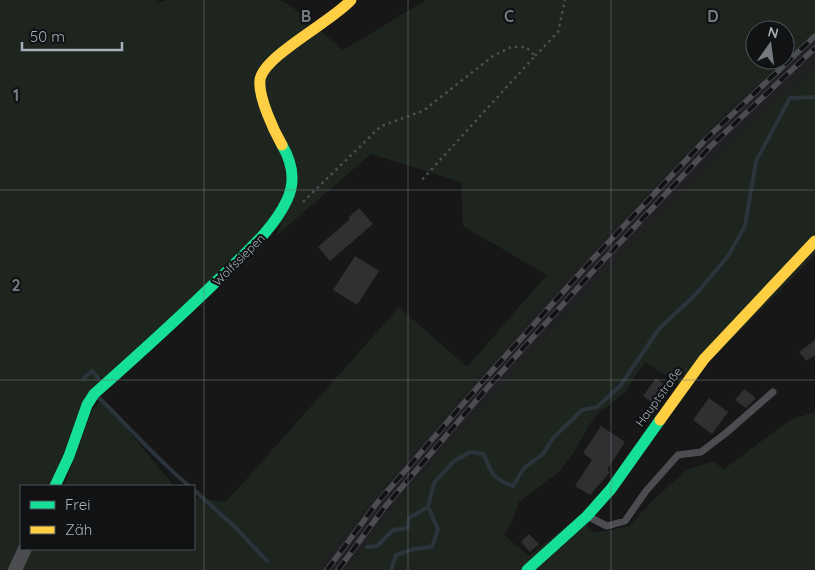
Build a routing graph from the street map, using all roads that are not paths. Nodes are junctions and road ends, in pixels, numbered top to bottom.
1 (351, 0) edge
2 (815, 241) edge
3 (773, 392) dead end
4 (56, 485) edge
5 (587, 516) junction
6 (25, 550) edge
7 (15, 570) edge
8 (527, 570) edge

1 - 4 street, Wolfssiepen
2 - 5 street, Hauptstraße
3 - 5 lane
5 - 8 street, Hauptstraße
6 - 7 street

